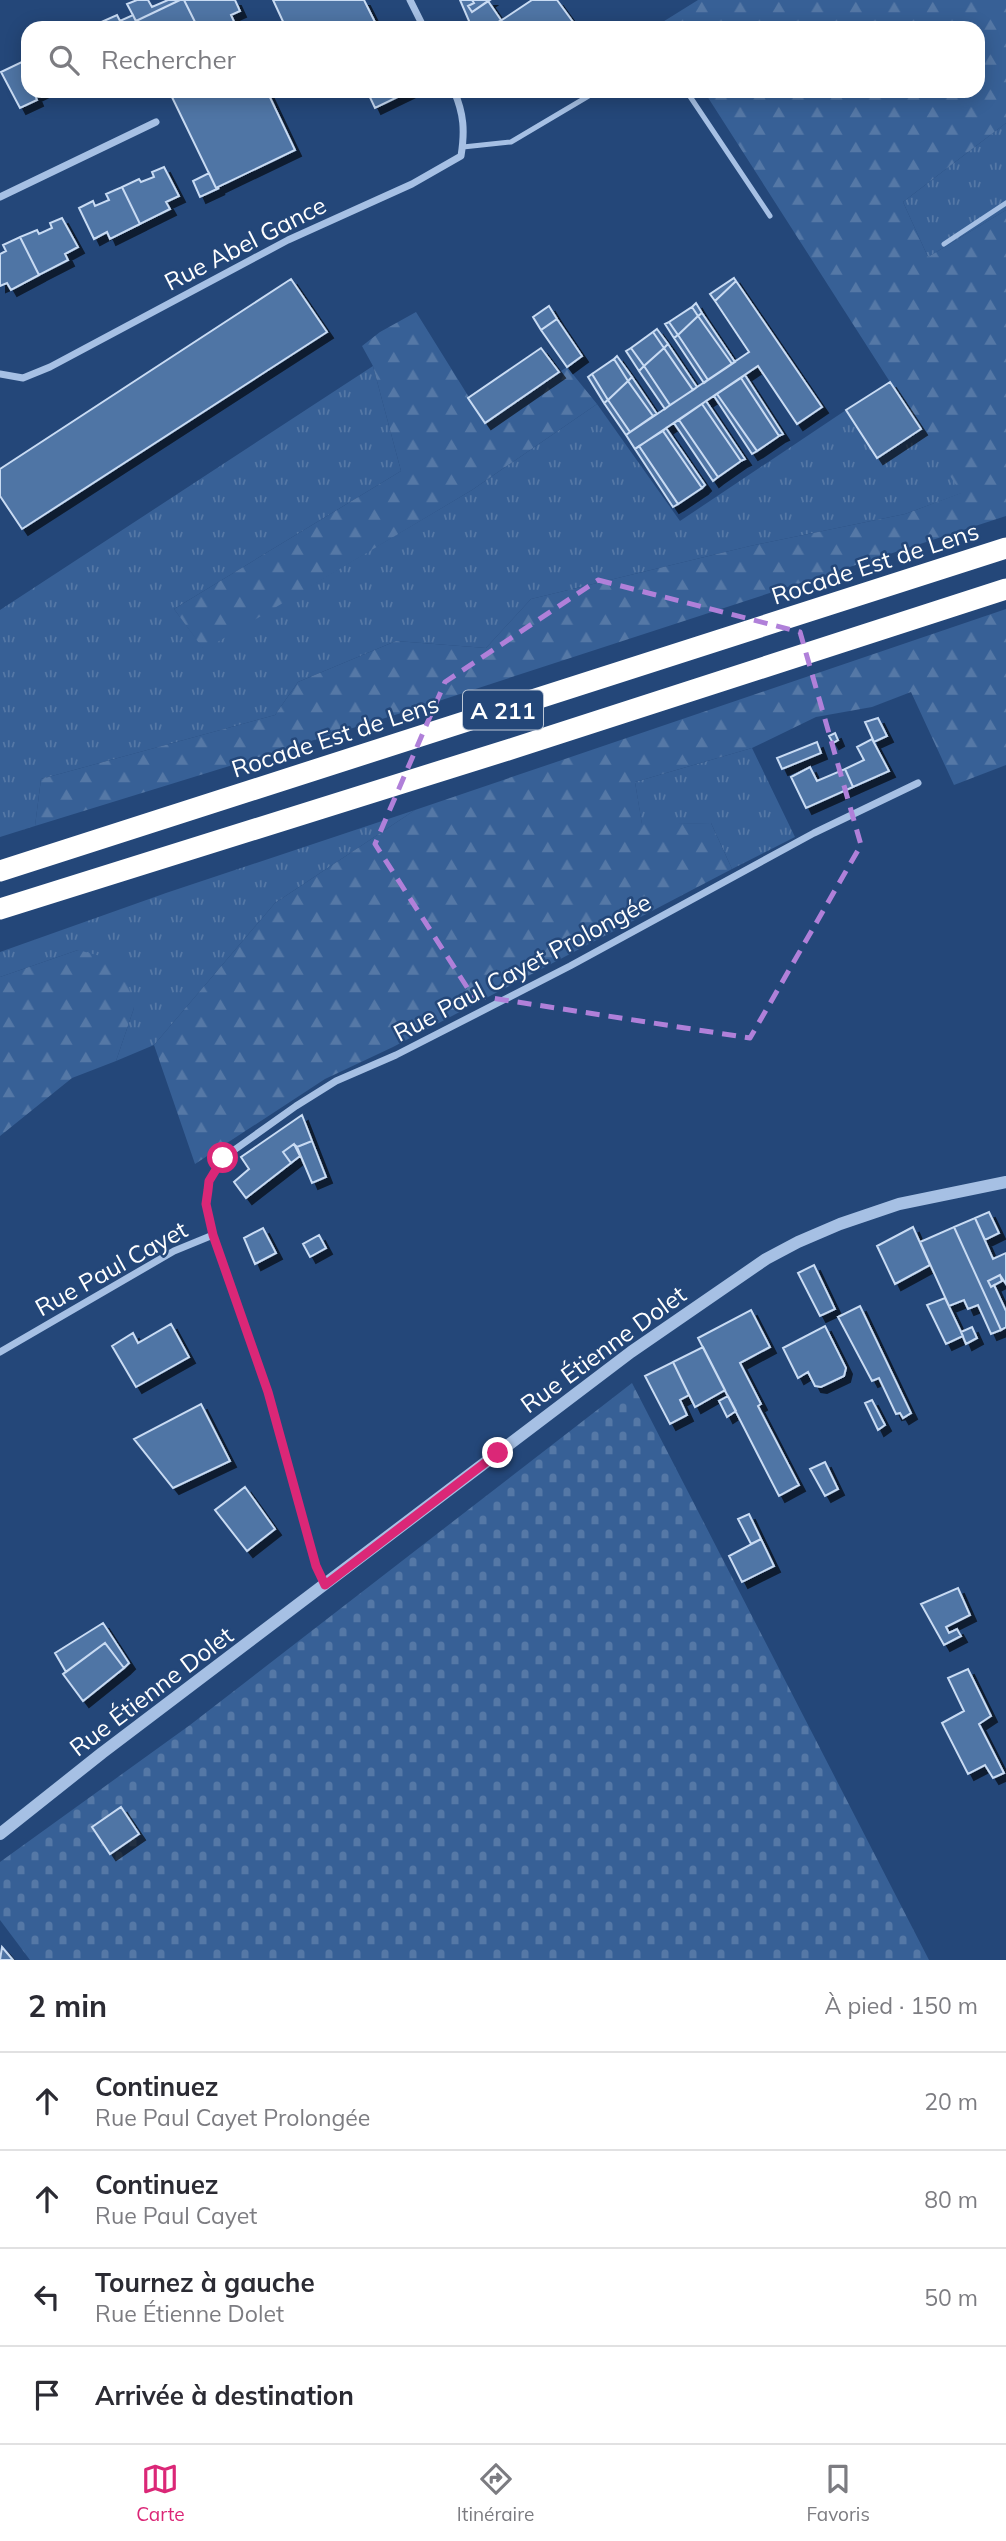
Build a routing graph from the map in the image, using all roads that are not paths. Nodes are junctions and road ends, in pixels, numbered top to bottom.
1 (410, 0) edge
2 (420, 21) edge
3 (457, 98) edge
4 (585, 98) edge
5 (691, 98) edge
6 (156, 122) dead end
7 (463, 147) junction
8 (0, 197) edge
9 (1006, 203) edge
10 (770, 216) dead end
11 (944, 244) dead end
12 (0, 374) edge
13 (1006, 548) edge
14 (1006, 589) edge
15 (918, 783) dead end
16 (0, 871) edge
17 (0, 909) edge
18 (1006, 1182) edge
19 (213, 1235) junction
20 (0, 1352) edge
21 (325, 1585) junction
22 (0, 1834) edge

1 - 2 street
3 - 7 street
4 - 7 lane
5 - 10 lane
6 - 8 street
7 - 12 street, Rue Abel Gance
9 - 11 lane
13 - 16 highway, Rocade Est de Lens / A 211
14 - 17 highway, A 211
15 - 19 street, Rue Paul Cayet Prolongée
18 - 21 street, Rue Étienne Dolet
19 - 20 street, Rue Paul Cayet
19 - 21 street, Rue Paul Cayet
21 - 22 street, Rue Étienne Dolet

